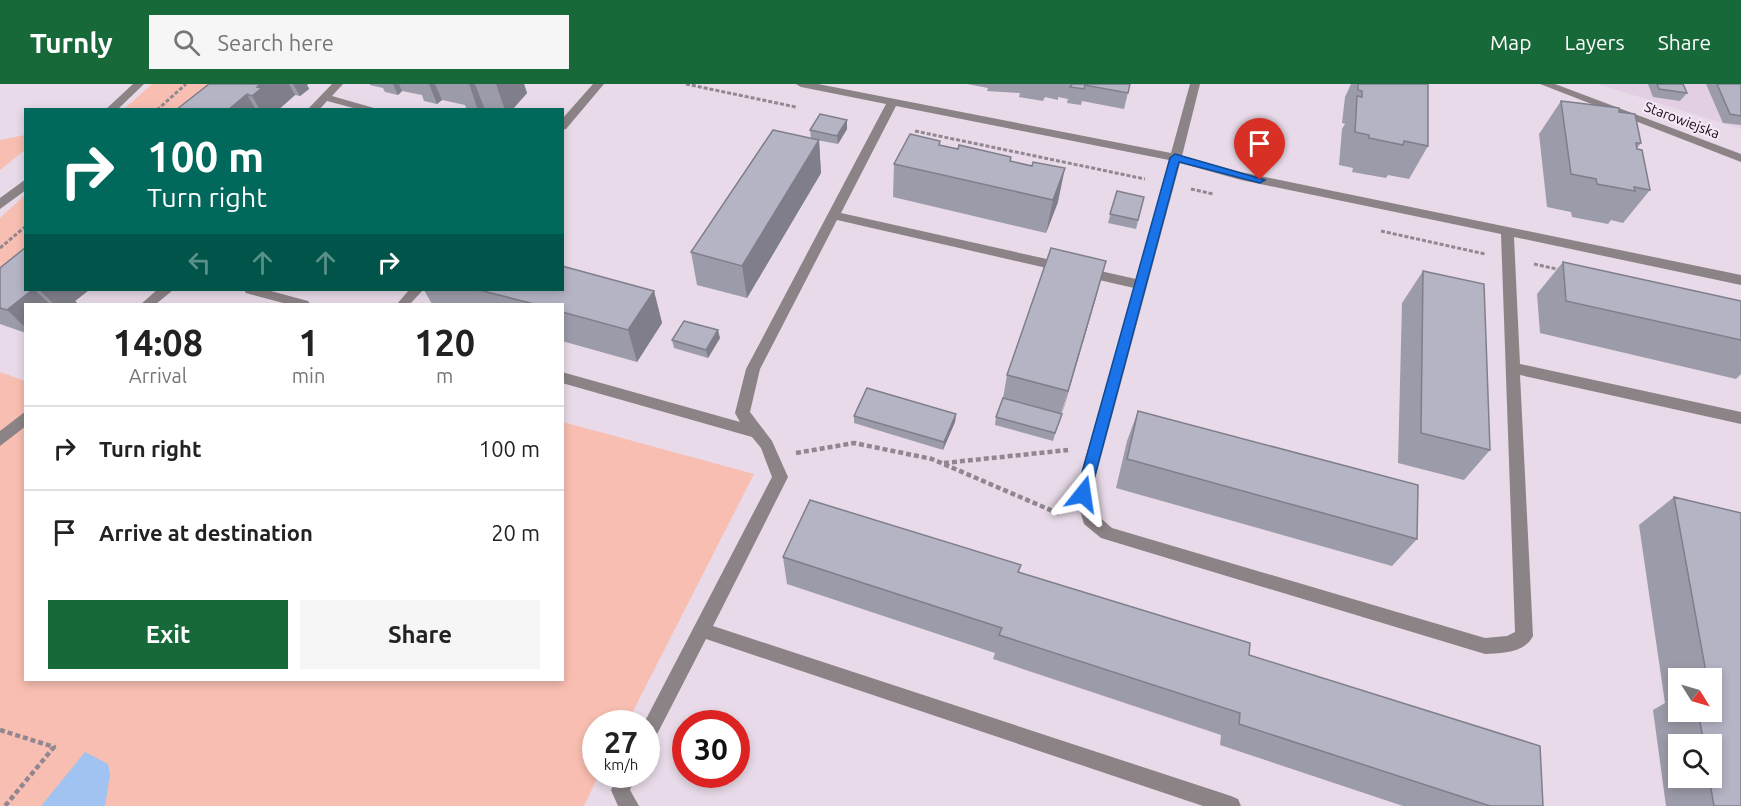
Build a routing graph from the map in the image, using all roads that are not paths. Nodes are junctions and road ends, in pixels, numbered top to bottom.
1 (139, 84) edge
2 (338, 84) edge
3 (599, 84) edge
4 (801, 84) edge
5 (1195, 84) edge
6 (1545, 84) edge
7 (324, 98) junction
8 (893, 102) junction
9 (112, 108) edge
10 (314, 108) edge
11 (367, 108) edge
12 (564, 125) edge
13 (1175, 158) junction
14 (1741, 158) edge
15 (24, 185) edge
16 (0, 205) edge
17 (834, 215) junction
18 (1507, 230) junction
19 (1741, 280) edge
20 (1141, 285) junction
21 (165, 291) edge
22 (255, 291) edge
23 (415, 291) edge
24 (148, 303) edge
25 (299, 303) edge
26 (404, 303) edge
27 (1512, 368) junction
28 (564, 378) edge
29 (1741, 418) edge
30 (24, 419) edge
31 (756, 432) junction
32 (0, 440) edge
33 (702, 630) junction
34 (660, 711) edge
35 (621, 788) edge
36 (629, 806) edge
37 (1231, 806) edge

1 - 9 street
2 - 7 street
3 - 12 street
4 - 8 street
5 - 13 street
6 - 14 street, Starowiejska
7 - 10 street
7 - 11 street
8 - 13 street
8 - 17 street
13 - 18 street
13 - 20 street
15 - 16 street
17 - 20 street
17 - 31 street
18 - 19 street
18 - 27 street
20 - 27 street
21 - 24 street
22 - 25 street
23 - 26 street
27 - 29 street
28 - 31 street
30 - 32 street
31 - 33 street
33 - 34 street
33 - 37 street
35 - 36 street

